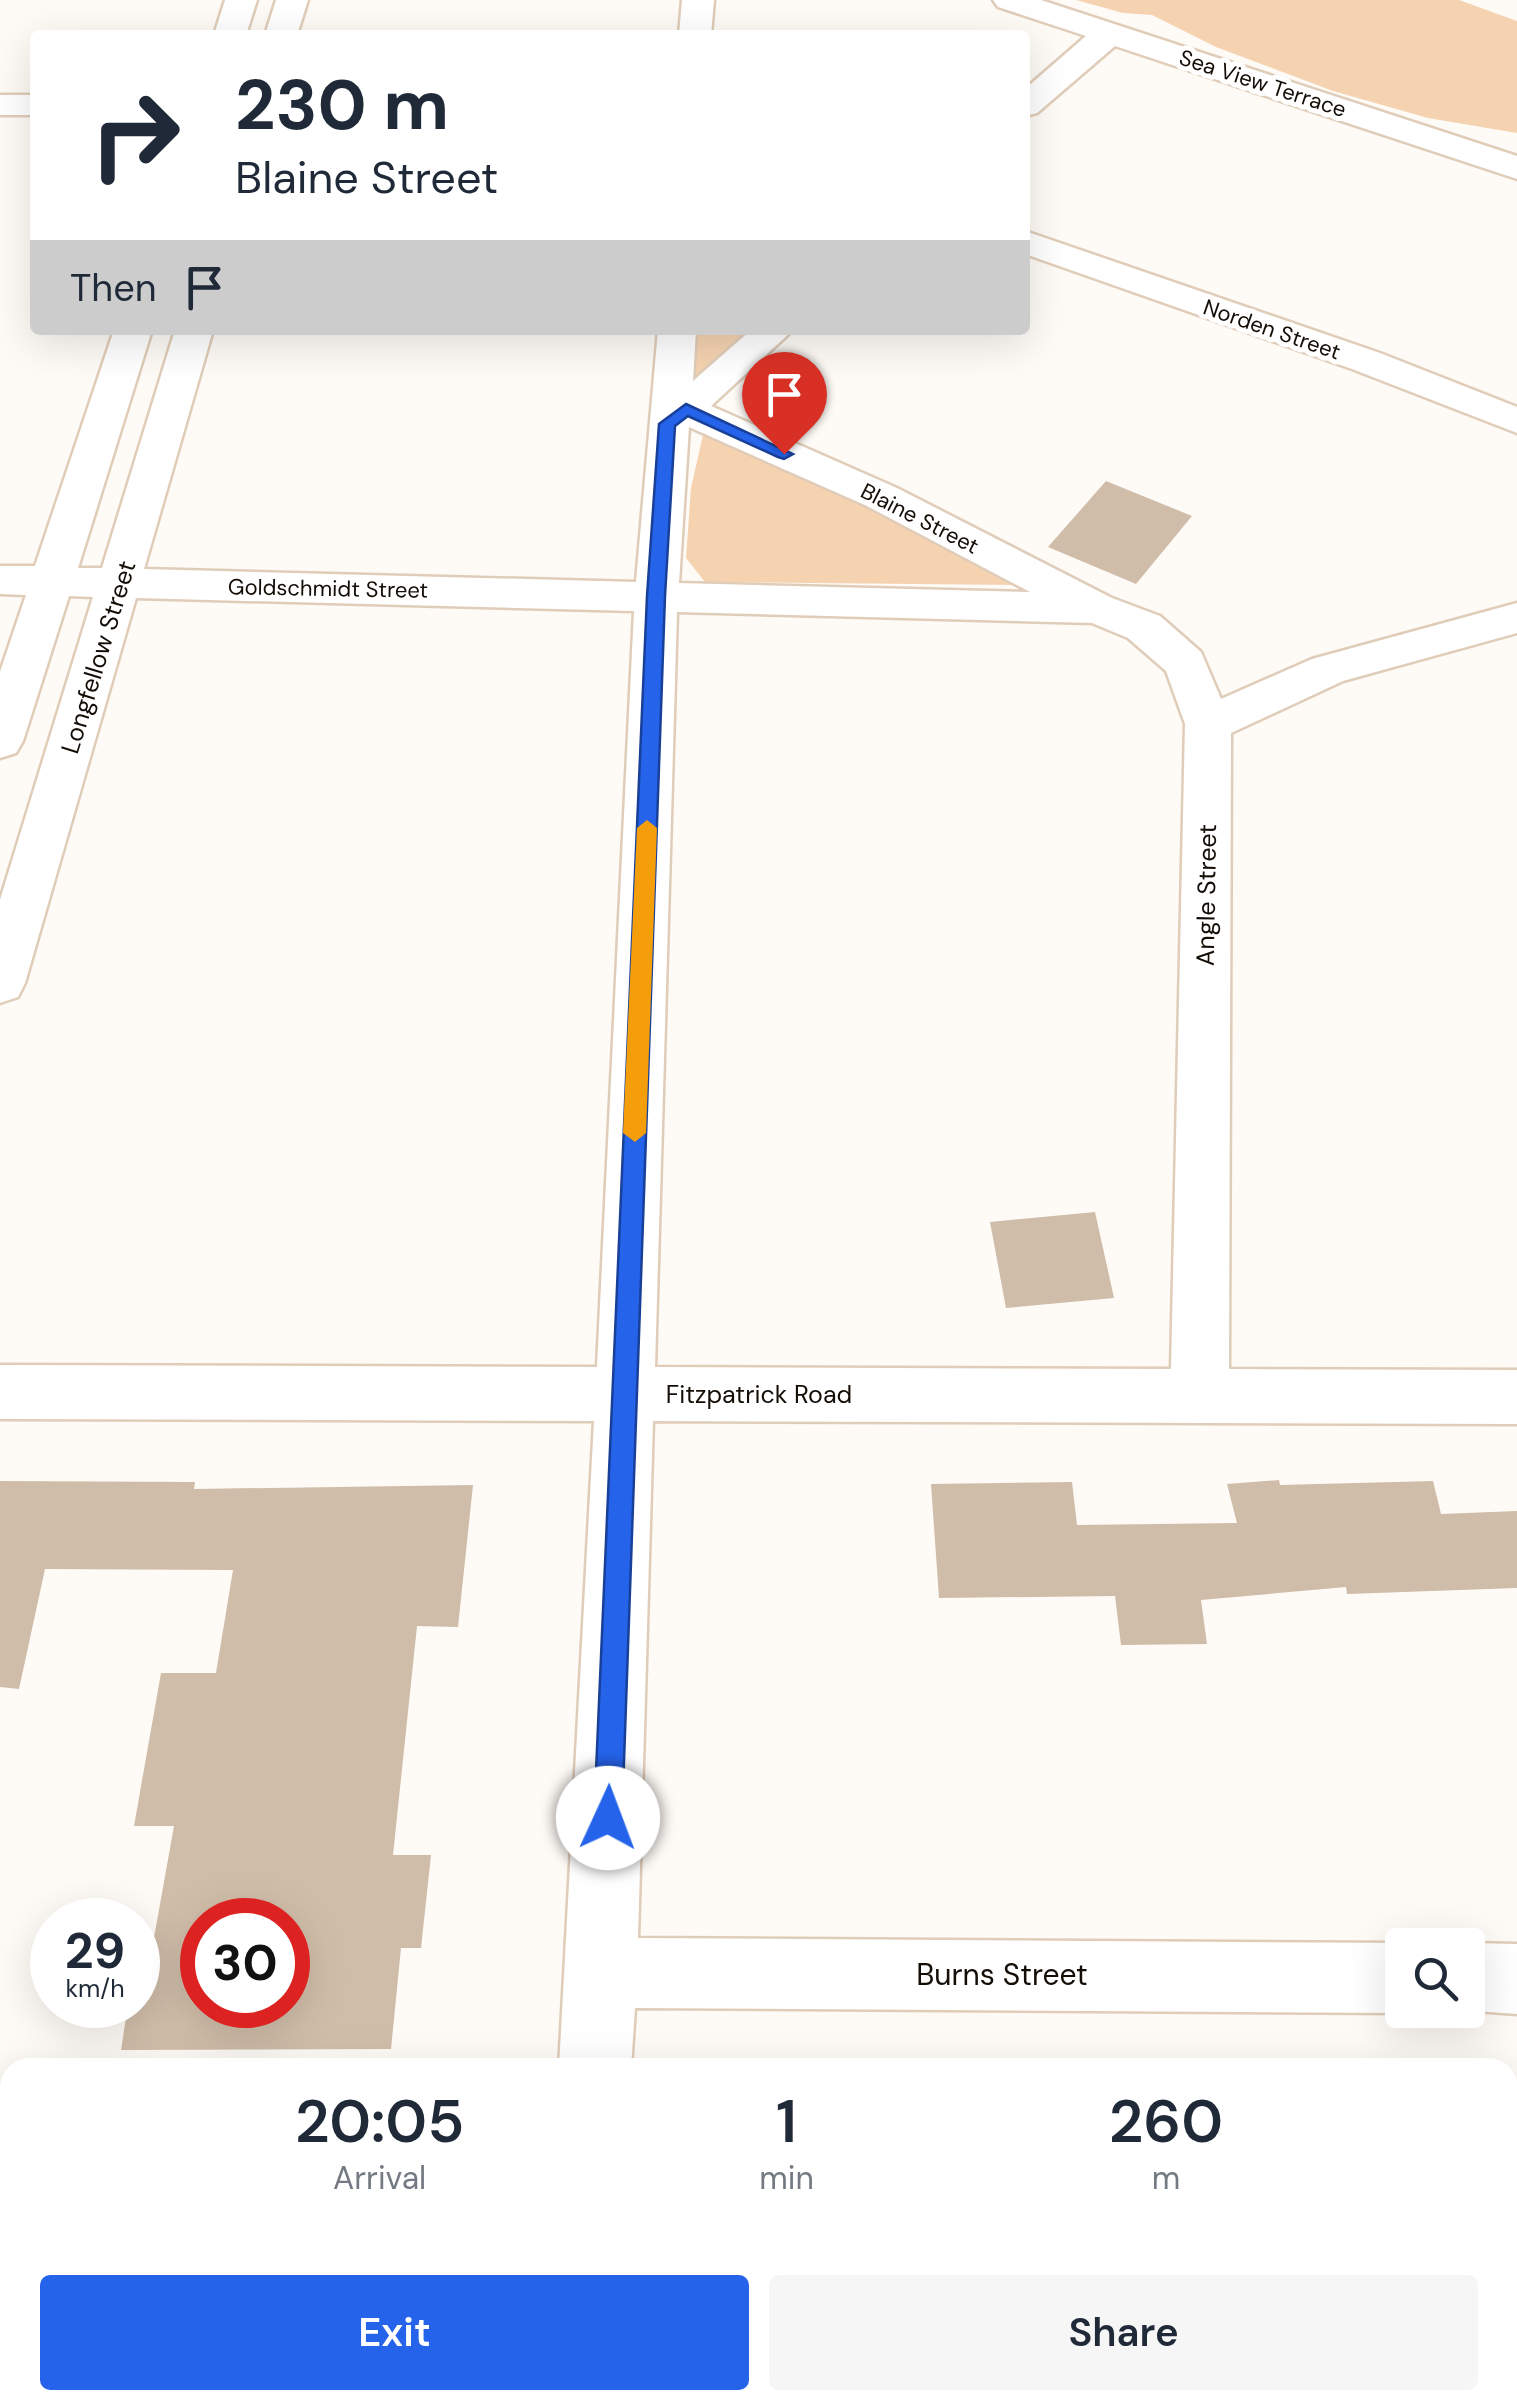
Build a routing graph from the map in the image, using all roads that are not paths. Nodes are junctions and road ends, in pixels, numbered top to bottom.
1 (240, 0) edge
2 (292, 0) edge
3 (698, 0) edge
4 (1009, 0) edge
5 (231, 30) edge
6 (283, 30) edge
7 (695, 30) edge
8 (1111, 32) junction
9 (1030, 102) edge
10 (0, 106) edge
11 (30, 106) edge
12 (1517, 168) edge
13 (1030, 244) edge
14 (131, 335) edge
15 (193, 335) edge
16 (677, 335) edge
17 (768, 335) edge
18 (677, 417) junction
19 (1517, 422) edge
20 (0, 580) edge
21 (50, 581) junction
22 (120, 582) junction
23 (656, 596) junction
24 (1096, 608) junction
25 (1517, 618) edge
26 (1208, 724) junction
27 (0, 741) edge
28 (0, 983) edge
29 (0, 1392) edge
30 (624, 1394) junction
31 (1200, 1394) junction
32 (1517, 1397) edge
33 (602, 1973) junction
34 (1385, 1978) edge
35 (1485, 1978) edge
36 (1517, 1978) edge
37 (596, 2058) edge

1 - 5 street
2 - 6 street
3 - 7 street
4 - 8 street, Sea View Terrace
8 - 9 street
8 - 12 street, Sea View Terrace
10 - 11 street
13 - 19 street, Norden Street
14 - 21 street
15 - 22 street, Longfellow Street
16 - 18 street
17 - 18 street
18 - 23 street
18 - 24 street, Blaine Street
20 - 21 street, Goldschmidt Street
21 - 22 street, Goldschmidt Street
21 - 27 street
22 - 23 street, Goldschmidt Street
22 - 28 street, Longfellow Street
23 - 24 street, Blaine Street
23 - 30 street
24 - 26 street, Blaine Street
25 - 26 street
26 - 31 street, Angle Street
29 - 30 street, Fitzpatrick Road
30 - 31 street, Fitzpatrick Road
30 - 33 street
31 - 32 street, Fitzpatrick Road
33 - 34 street, Burns Street
33 - 37 street
35 - 36 street

